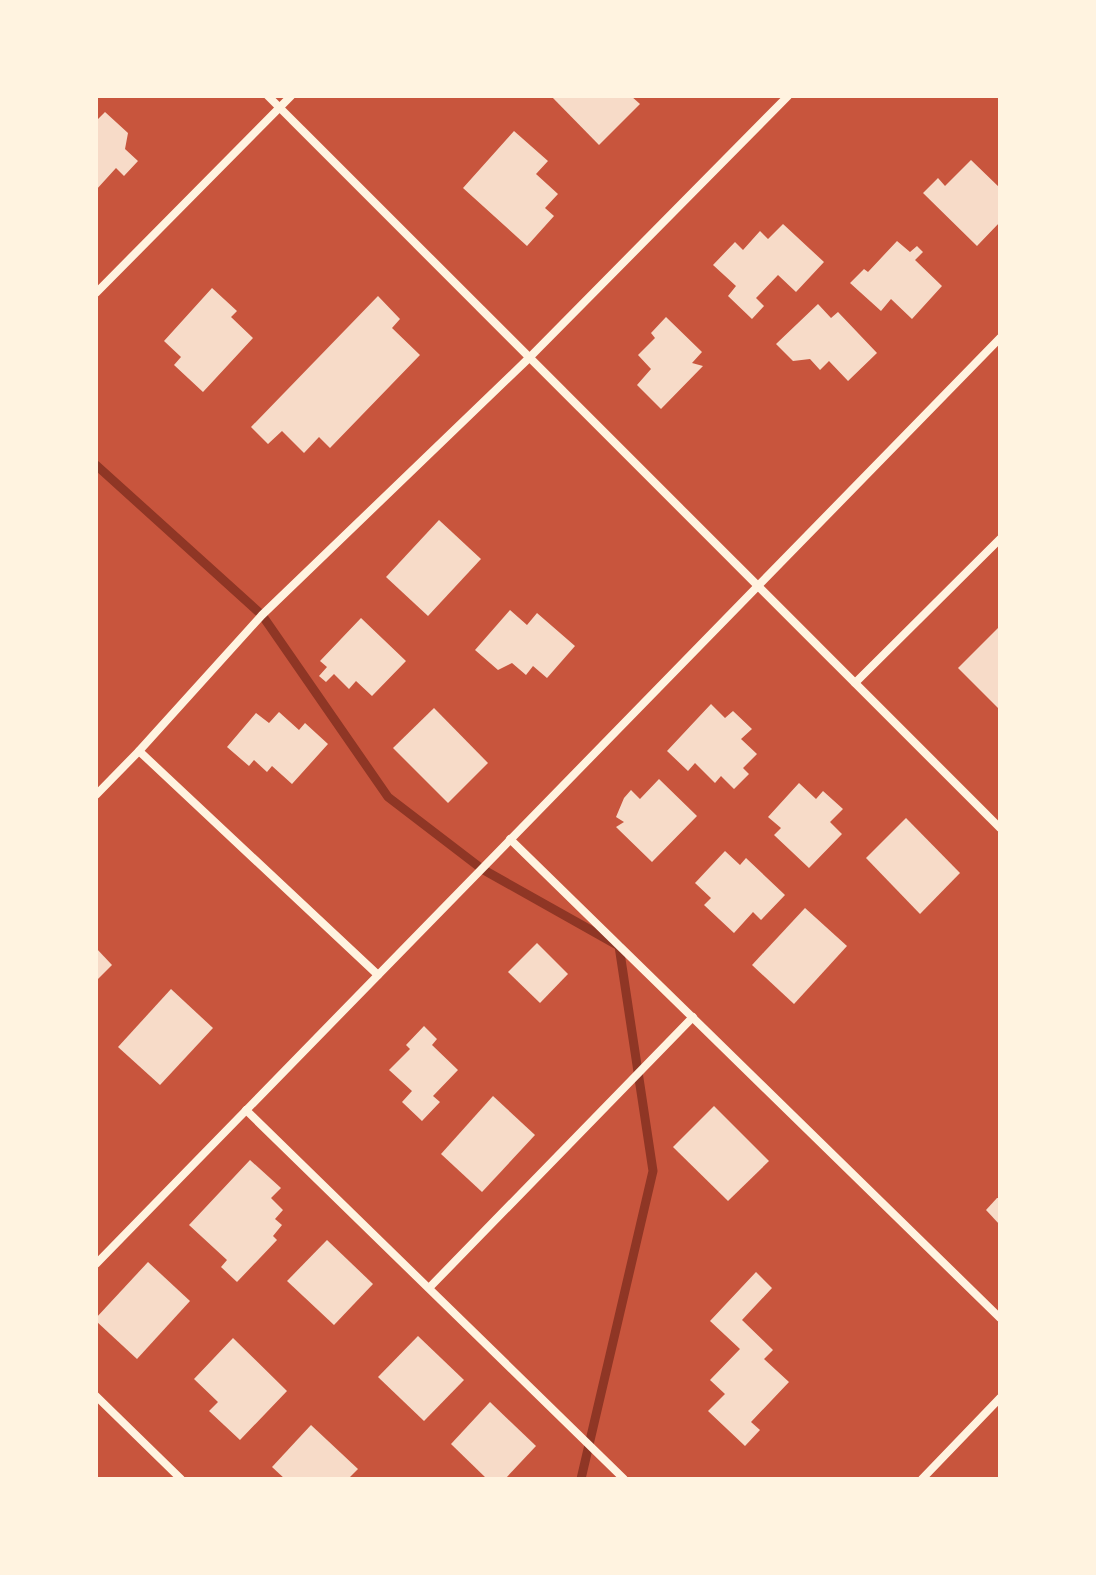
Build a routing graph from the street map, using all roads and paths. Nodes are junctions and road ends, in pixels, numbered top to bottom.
1 (268, 96) edge
2 (291, 96) edge
3 (788, 96) edge
4 (279, 107) junction
5 (96, 293) edge
6 (1000, 338) edge
7 (529, 358) junction
8 (1000, 539) edge
9 (758, 586) junction
10 (855, 683) junction
11 (139, 751) junction
12 (96, 795) edge
13 (1000, 828) edge
14 (510, 839) junction
15 (378, 975) junction
16 (693, 1017) junction
17 (246, 1110) junction
18 (96, 1264) edge
19 (429, 1288) junction
20 (1000, 1318) edge
21 (96, 1396) edge
22 (1000, 1398) edge
23 (181, 1479) edge
24 (624, 1479) edge
25 (922, 1479) edge

1 - 4 street
2 - 4 street
3 - 7 street
4 - 5 street
4 - 7 street
6 - 9 street
7 - 9 street
7 - 11 street
8 - 10 street
9 - 10 street
9 - 14 street
10 - 13 street
11 - 12 street
11 - 15 street
14 - 15 street
14 - 16 street
15 - 17 street
16 - 19 street
16 - 20 street
17 - 18 street
17 - 19 street
19 - 24 street
21 - 23 street
22 - 25 street

